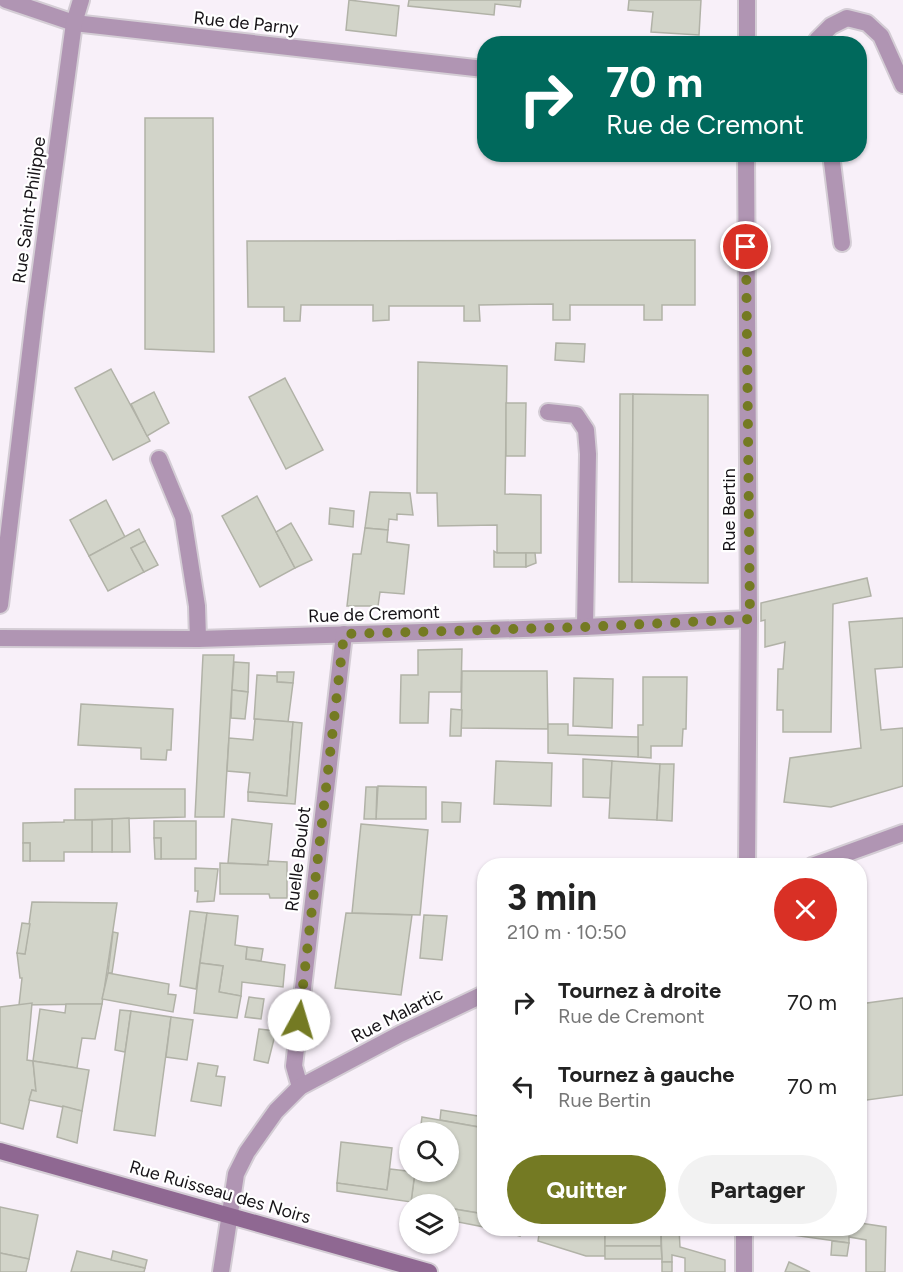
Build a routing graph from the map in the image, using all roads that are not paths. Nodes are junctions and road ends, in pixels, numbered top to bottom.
1 (6, 0) edge
2 (81, 0) edge
3 (747, 0) edge
4 (74, 23) junction
5 (747, 36) edge
6 (821, 36) edge
7 (477, 68) edge
8 (903, 84) edge
9 (746, 162) edge
10 (832, 162) edge
11 (842, 243) dead end
12 (548, 412) dead end
13 (159, 459) dead end
14 (0, 605) edge
15 (750, 619) junction
16 (585, 627) junction
17 (344, 634) junction
18 (0, 638) edge
19 (198, 639) junction
20 (903, 833) edge
21 (747, 858) edge
22 (834, 858) edge
23 (477, 997) edge
24 (300, 1087) junction
25 (0, 1151) edge
26 (229, 1214) junction
27 (744, 1236) edge
28 (221, 1272) edge
29 (429, 1272) edge
30 (744, 1272) edge

1 - 4 street, Rue de Parny
2 - 4 street, Rue Saint-Philippe
3 - 5 street
4 - 7 street, Rue de Parny
4 - 14 street, Rue Saint-Philippe
6 - 8 street
9 - 15 street, Rue Bertin
10 - 11 street
12 - 16 street
13 - 19 street
15 - 16 street, Rue de Cremont
15 - 21 street, Rue Bertin
16 - 17 street, Rue de Cremont
17 - 19 street, Rue de Cremont
17 - 24 street, Ruelle Boulot
18 - 19 street, Rue de Cremont
20 - 22 street
23 - 24 street, Rue Malartic
24 - 26 street, Rue Malartic
25 - 26 main road, Rue Ruisseau des Noirs
26 - 28 street, Rue Malartic
26 - 29 main road, Rue Ruisseau des Noirs
27 - 30 street

